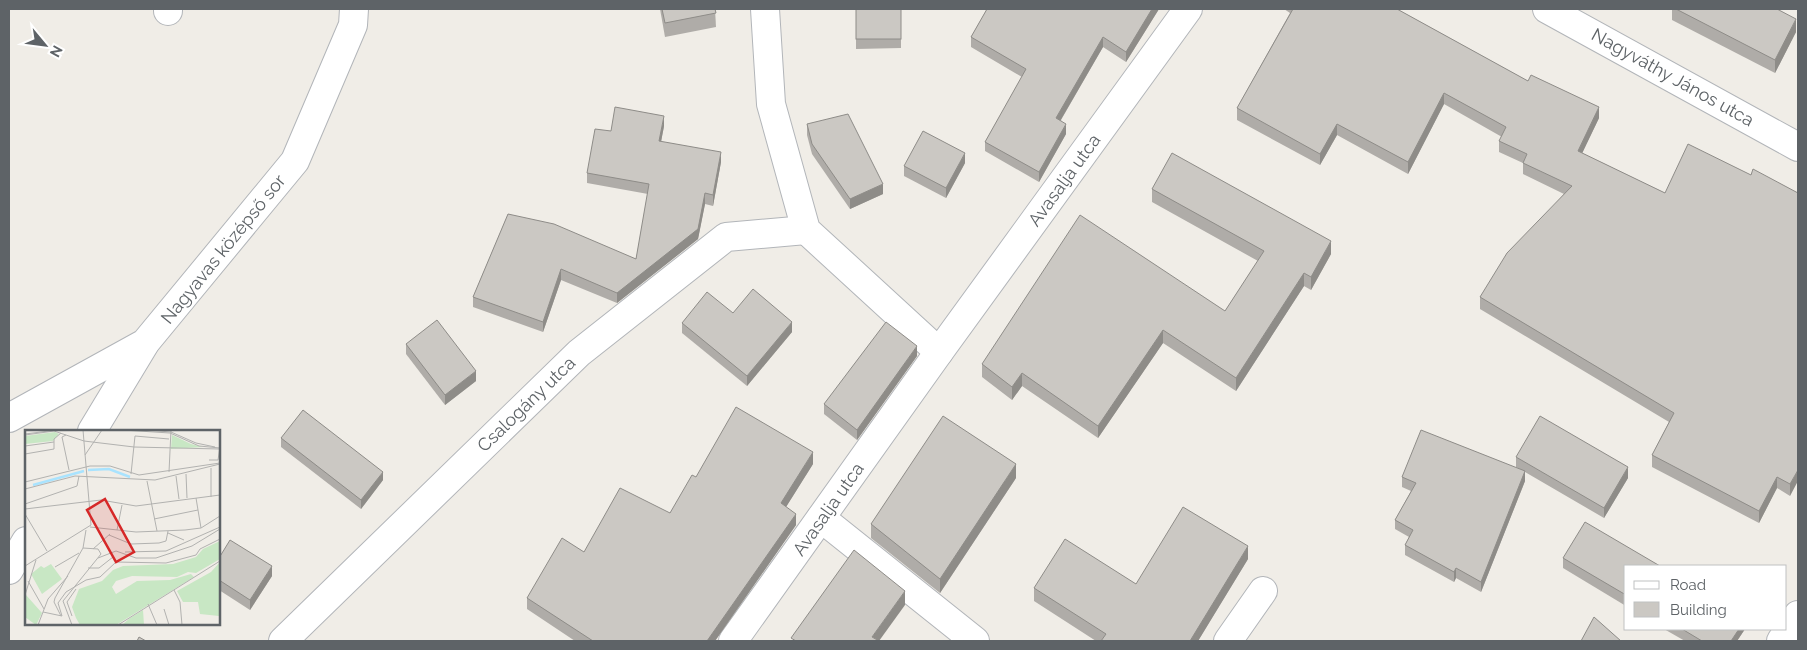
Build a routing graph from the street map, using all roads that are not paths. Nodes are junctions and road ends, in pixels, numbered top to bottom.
1 (354, 9) edge
2 (765, 9) edge
3 (1188, 9) edge
4 (1547, 9) edge
5 (1798, 147) edge
6 (806, 230) junction
7 (145, 343) junction
8 (939, 352) junction
9 (9, 418) edge
10 (93, 430) edge
11 (821, 518) junction
12 (25, 543) edge
13 (9, 570) edge
14 (1263, 591) dead end
15 (1798, 615) edge
16 (283, 641) edge
17 (733, 641) edge
18 (974, 641) edge
19 (1228, 641) edge
20 (1781, 641) edge

1 - 7 street, Nagyavas középső sor
2 - 6 street
3 - 8 street, Avasalja utca
4 - 5 street, Nagyváthy János utca
6 - 8 street
6 - 16 street, Csalogány utca
7 - 9 street, Nagyavas középső sor
7 - 10 street
8 - 11 street, Avasalja utca
11 - 17 street, Avasalja utca
11 - 18 street
12 - 13 street
14 - 19 street
15 - 20 street

